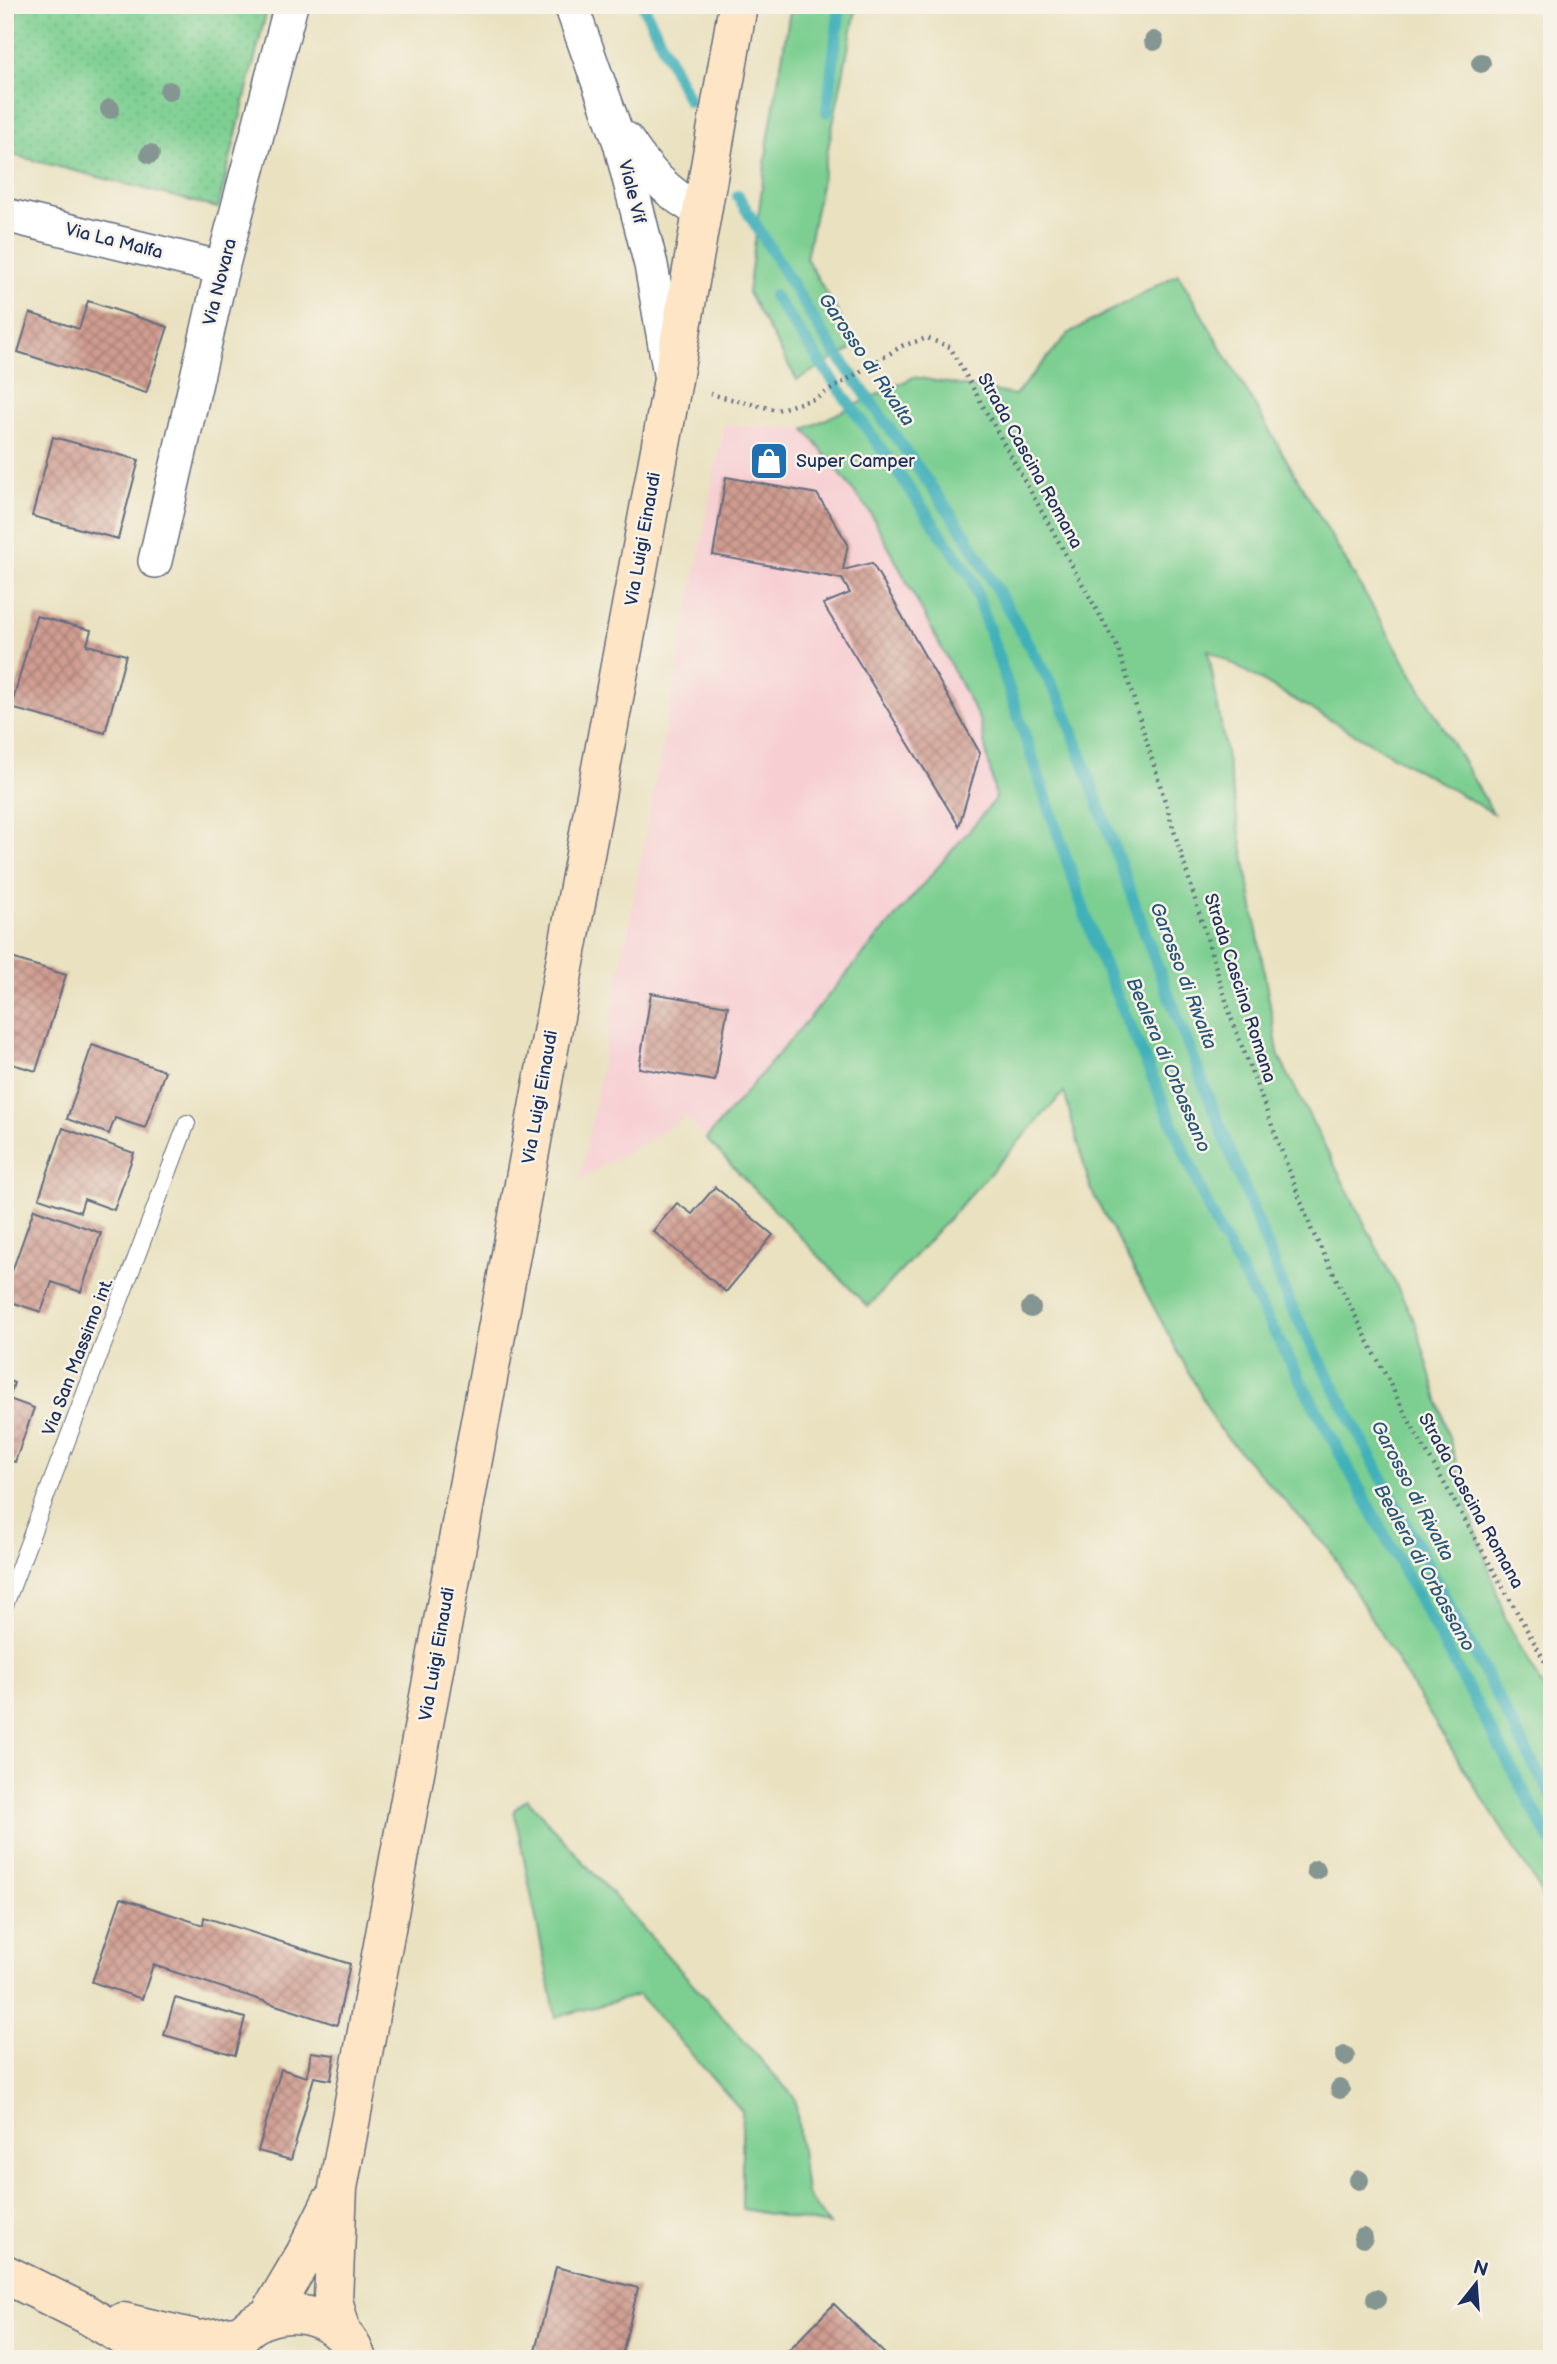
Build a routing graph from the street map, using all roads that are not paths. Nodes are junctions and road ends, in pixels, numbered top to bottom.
1 (290, 5) edge
2 (571, 5) edge
3 (738, 5) edge
4 (610, 113) junction
5 (702, 212) junction
6 (5, 215) edge
7 (222, 268) junction
8 (672, 385) junction
9 (155, 561) dead end
10 (187, 1123) dead end
11 (5, 1605) edge
12 (338, 2188) junction
13 (5, 2274) edge
14 (83, 2313) junction
15 (246, 2337) edge
16 (349, 2346) edge
17 (162, 2359) edge

1 - 7 street, Via Novara
2 - 4 street, Viale Vif
3 - 5 main road, Via Luigi Einaudi
4 - 5 street
4 - 8 street, Viale Vif
5 - 8 main road, Via Luigi Einaudi
6 - 7 street, Via La Malfa
7 - 9 street, Via Novara
8 - 12 main road, Via Luigi Einaudi
10 - 11 lane, Via San Massimo int.
12 - 15 main road, Via Luigi Einaudi
12 - 16 main road, Via Luigi Einaudi
13 - 14 main road
14 - 15 main road
14 - 17 main road
15 - 16 main road, Via Luigi Einaudi

